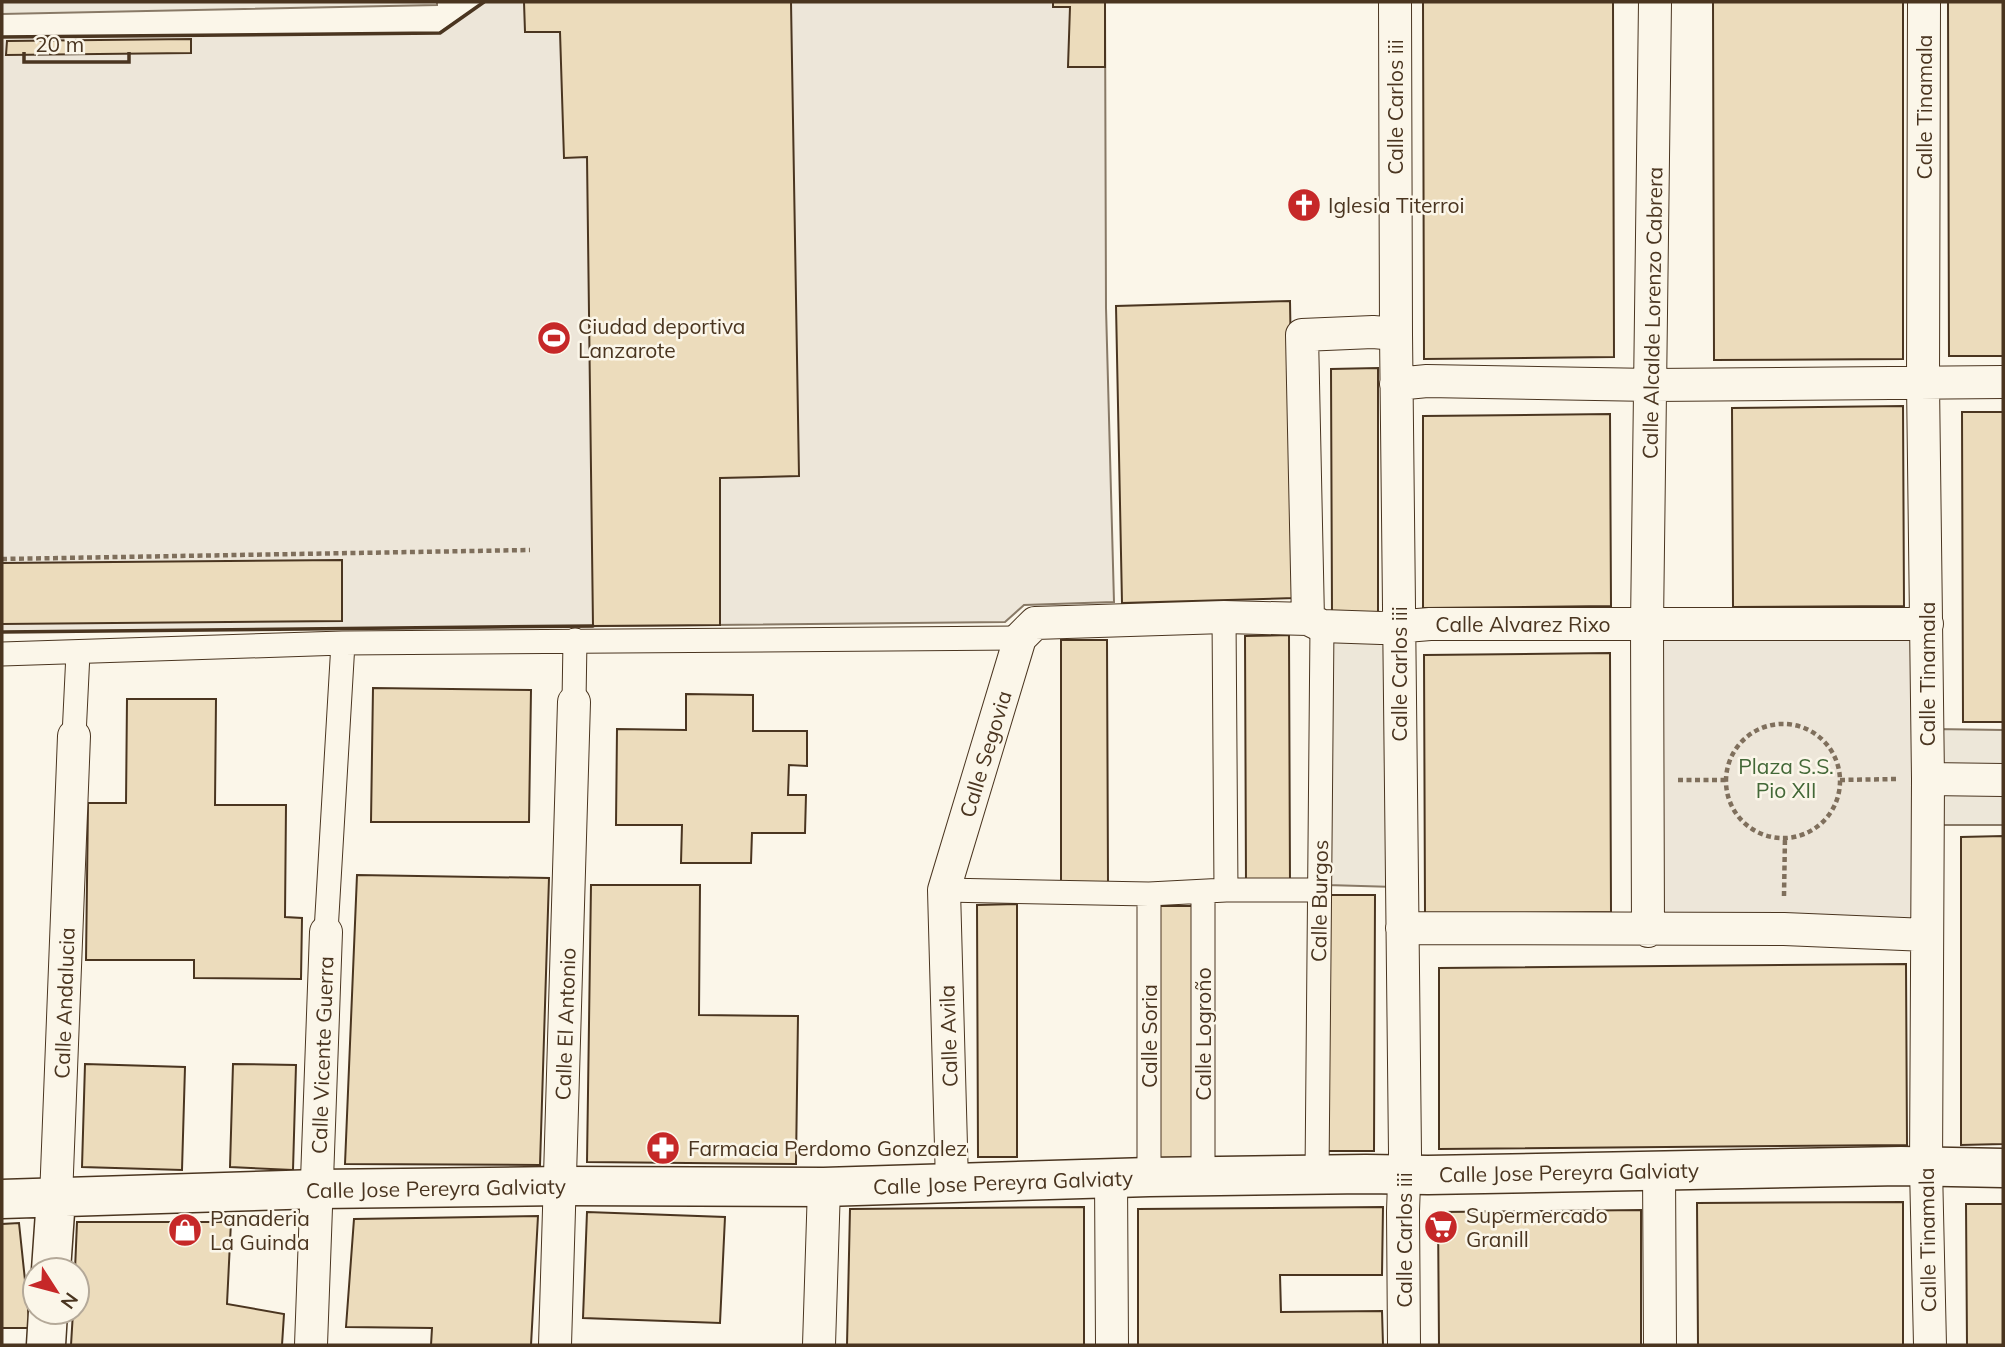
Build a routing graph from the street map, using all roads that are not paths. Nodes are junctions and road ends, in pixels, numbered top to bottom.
1 (1395, 2) edge
2 (1655, 2) edge
3 (1924, 2) edge
4 (1396, 334) junction
5 (2003, 382) edge
6 (1923, 383) junction
7 (1396, 384) junction
8 (1652, 386) junction
9 (1224, 617) junction
10 (1315, 623) junction
11 (1927, 624) junction
12 (1647, 625) junction
13 (1399, 626) junction
14 (1027, 631) junction
15 (575, 640) junction
16 (343, 643) junction
17 (78, 653) junction
18 (2, 654) edge
19 (574, 702) joint
20 (74, 736) joint
21 (1928, 779) junction
22 (2003, 779) edge
23 (944, 890) junction
24 (1226, 890) junction
25 (1319, 890) junction
26 (1203, 892) junction
27 (1149, 894) junction
28 (1402, 928) junction
29 (1647, 930) junction
30 (326, 932) joint
31 (1927, 935) junction
32 (1926, 1168) junction
33 (2003, 1168) edge
34 (1660, 1170) junction
35 (1403, 1174) junction
36 (1317, 1175) junction
37 (1149, 1177) junction
38 (1203, 1177) junction
39 (1111, 1178) junction
40 (952, 1183) junction
41 (561, 1186) junction
42 (824, 1187) junction
43 (318, 1189) junction
44 (56, 1198) junction
45 (2, 1199) edge
46 (52, 1256) edge
47 (47, 1326) edge
48 (46, 1345) edge
49 (311, 1345) edge
50 (555, 1345) edge
51 (819, 1345) edge
52 (1112, 1345) edge
53 (1404, 1345) edge
54 (1660, 1345) edge
55 (1930, 1345) edge

1 - 4 street, Calle Carlos iii
2 - 8 street, Calle Alcalde Lorenzo Cabrera
3 - 6 street, Calle Tinamala
4 - 7 street, Calle Carlos iii
4 - 10 street, Calle Burgos
5 - 6 street
6 - 8 street
6 - 11 street, Calle Tinamala
7 - 8 street
7 - 13 street, Calle Carlos iii
8 - 12 street, Calle Alcalde Lorenzo Cabrera
9 - 10 street, Calle Alvarez Rixo
9 - 14 street, Calle Alvarez Rixo
9 - 24 street
10 - 13 street, Calle Alvarez Rixo
10 - 25 street, Calle Burgos
11 - 12 street
11 - 21 street, Calle Tinamala
12 - 13 street, Calle Alvarez Rixo
12 - 29 street
13 - 28 street, Calle Carlos iii
14 - 15 street
14 - 23 street, Calle Segovia
15 - 16 street
15 - 19 street
16 - 17 street
16 - 30 street
17 - 18 street
17 - 20 street
19 - 41 street, Calle El Antonio
20 - 44 street, Calle Andalucia
21 - 22 street
21 - 31 street, Calle Tinamala
23 - 27 street
23 - 40 street, Calle Avila
24 - 25 street
24 - 26 street
25 - 36 street, Calle Burgos
26 - 27 street
26 - 38 street, Calle Logroño
27 - 37 street, Calle Soria
28 - 29 street
28 - 35 street, Calle Carlos iii
29 - 31 street
30 - 43 street, Calle Vicente Guerra
31 - 32 street, Calle Tinamala
32 - 33 street, Calle Jose Pereyra Galviaty
32 - 34 street, Calle Jose Pereyra Galviaty
32 - 55 street, Calle Tinamala
34 - 35 street, Calle Jose Pereyra Galviaty
34 - 54 street
35 - 36 street, Calle Jose Pereyra Galviaty
35 - 53 street, Calle Carlos iii
36 - 38 street, Calle Jose Pereyra Galviaty
37 - 38 street, Calle Jose Pereyra Galviaty
37 - 39 street, Calle Jose Pereyra Galviaty
39 - 40 street, Calle Jose Pereyra Galviaty
39 - 52 street
40 - 42 street, Calle Jose Pereyra Galviaty
41 - 42 street, Calle Jose Pereyra Galviaty
41 - 43 street, Calle Jose Pereyra Galviaty
41 - 50 street, Calle El Antonio
42 - 51 street
43 - 44 street, Calle Jose Pereyra Galviaty
43 - 49 street, Calle Vicente Guerra
44 - 45 street, Calle Jose Pereyra Galviaty
44 - 46 street, Calle Andalucia
47 - 48 street

